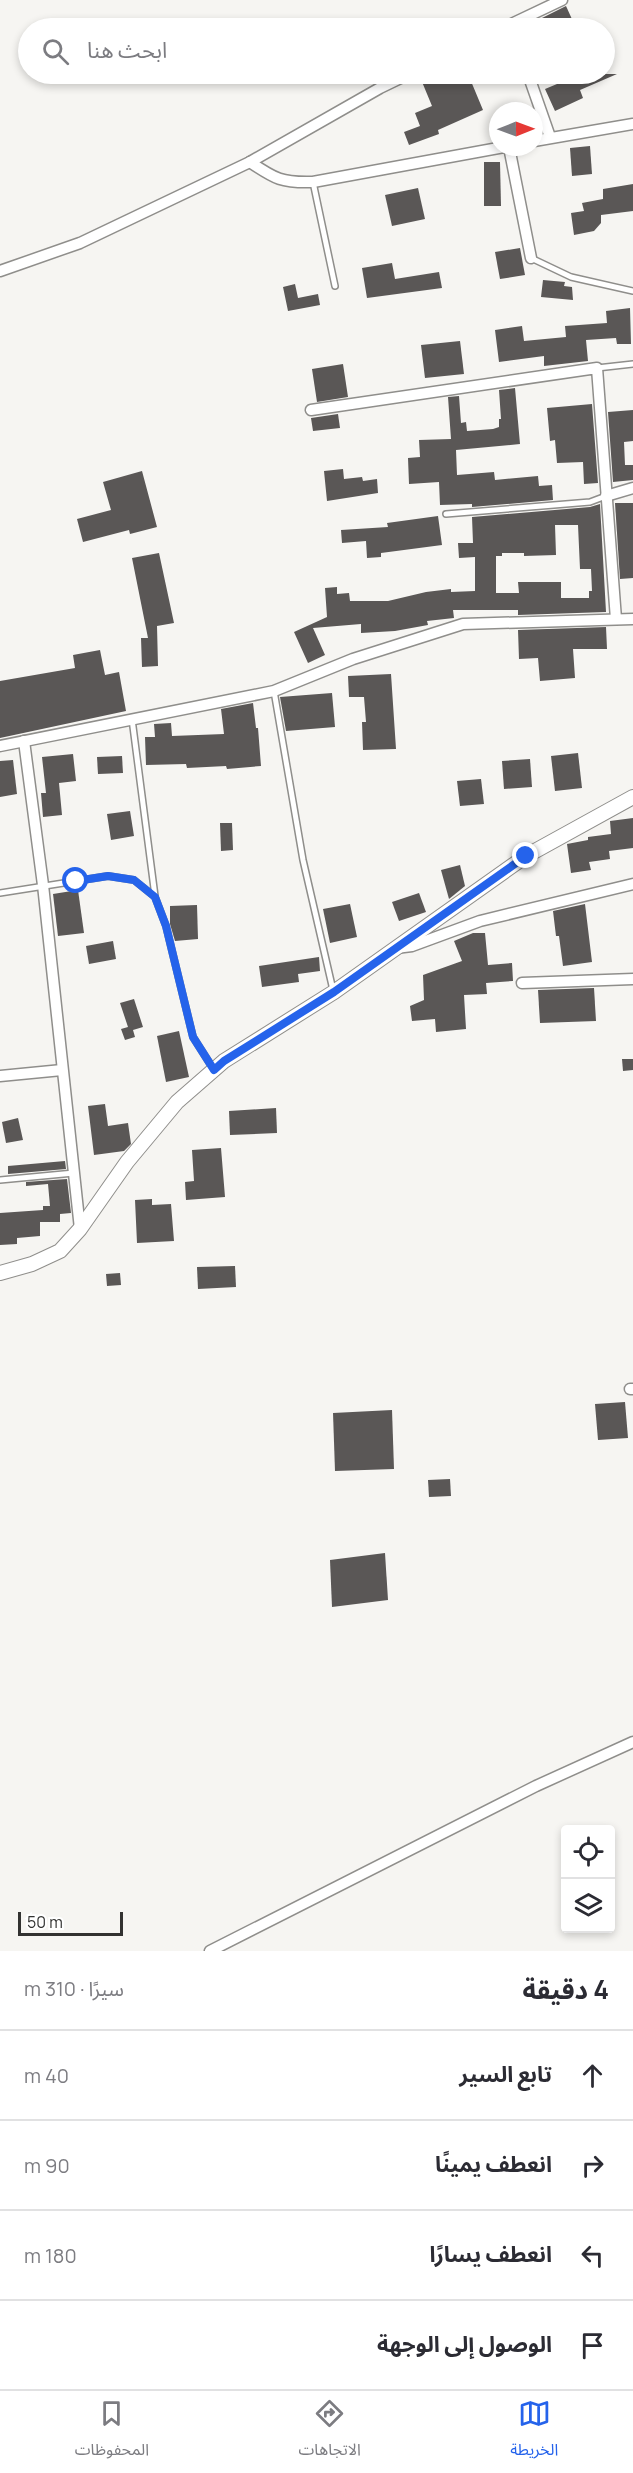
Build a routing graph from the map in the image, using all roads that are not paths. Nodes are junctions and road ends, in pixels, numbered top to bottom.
1 (562, 0) edge
2 (527, 18) edge
3 (389, 84) edge
4 (531, 84) edge
5 (633, 124) edge
6 (550, 137) junction
7 (543, 139) edge
8 (489, 150) edge
9 (511, 156) edge
10 (250, 162) junction
11 (313, 182) junction
12 (531, 258) joint
13 (0, 271) edge
14 (335, 286) dead end
15 (633, 291) edge
16 (633, 364) edge
17 (597, 368) junction
18 (311, 410) dead end
19 (633, 488) edge
20 (606, 496) junction
21 (446, 514) dead end
22 (616, 619) junction
23 (633, 619) edge
24 (274, 691) junction
25 (132, 719) junction
26 (24, 741) junction
27 (0, 746) edge
28 (633, 797) edge
29 (633, 884) edge
30 (43, 885) junction
31 (0, 893) edge
32 (155, 897) junction
33 (395, 948) junction
34 (633, 979) edge
35 (522, 983) dead end
36 (334, 992) junction
37 (62, 1070) junction
38 (214, 1070) junction
39 (0, 1076) edge
40 (74, 1173) junction
41 (0, 1180) edge
42 (80, 1229) junction
43 (0, 1273) edge
44 (633, 1742) edge
45 (210, 1951) edge

1 - 2 street
3 - 10 street
4 - 6 street
5 - 6 street
6 - 7 street
8 - 11 street
9 - 12 street
10 - 11 street
10 - 13 street
11 - 14 lane
12 - 15 lane
16 - 17 lane
17 - 18 street
17 - 20 street
19 - 20 street
20 - 21 lane
20 - 22 street
22 - 23 street
22 - 24 street
24 - 25 street
24 - 36 lane
25 - 26 street
25 - 32 lane
26 - 27 street
26 - 30 street
28 - 33 street
29 - 33 street
30 - 31 lane
30 - 32 lane
30 - 37 street
32 - 38 lane
33 - 36 street
34 - 35 street
36 - 38 street
37 - 39 street
37 - 40 street
38 - 42 street
40 - 41 lane
40 - 42 street
42 - 43 street
44 - 45 street

